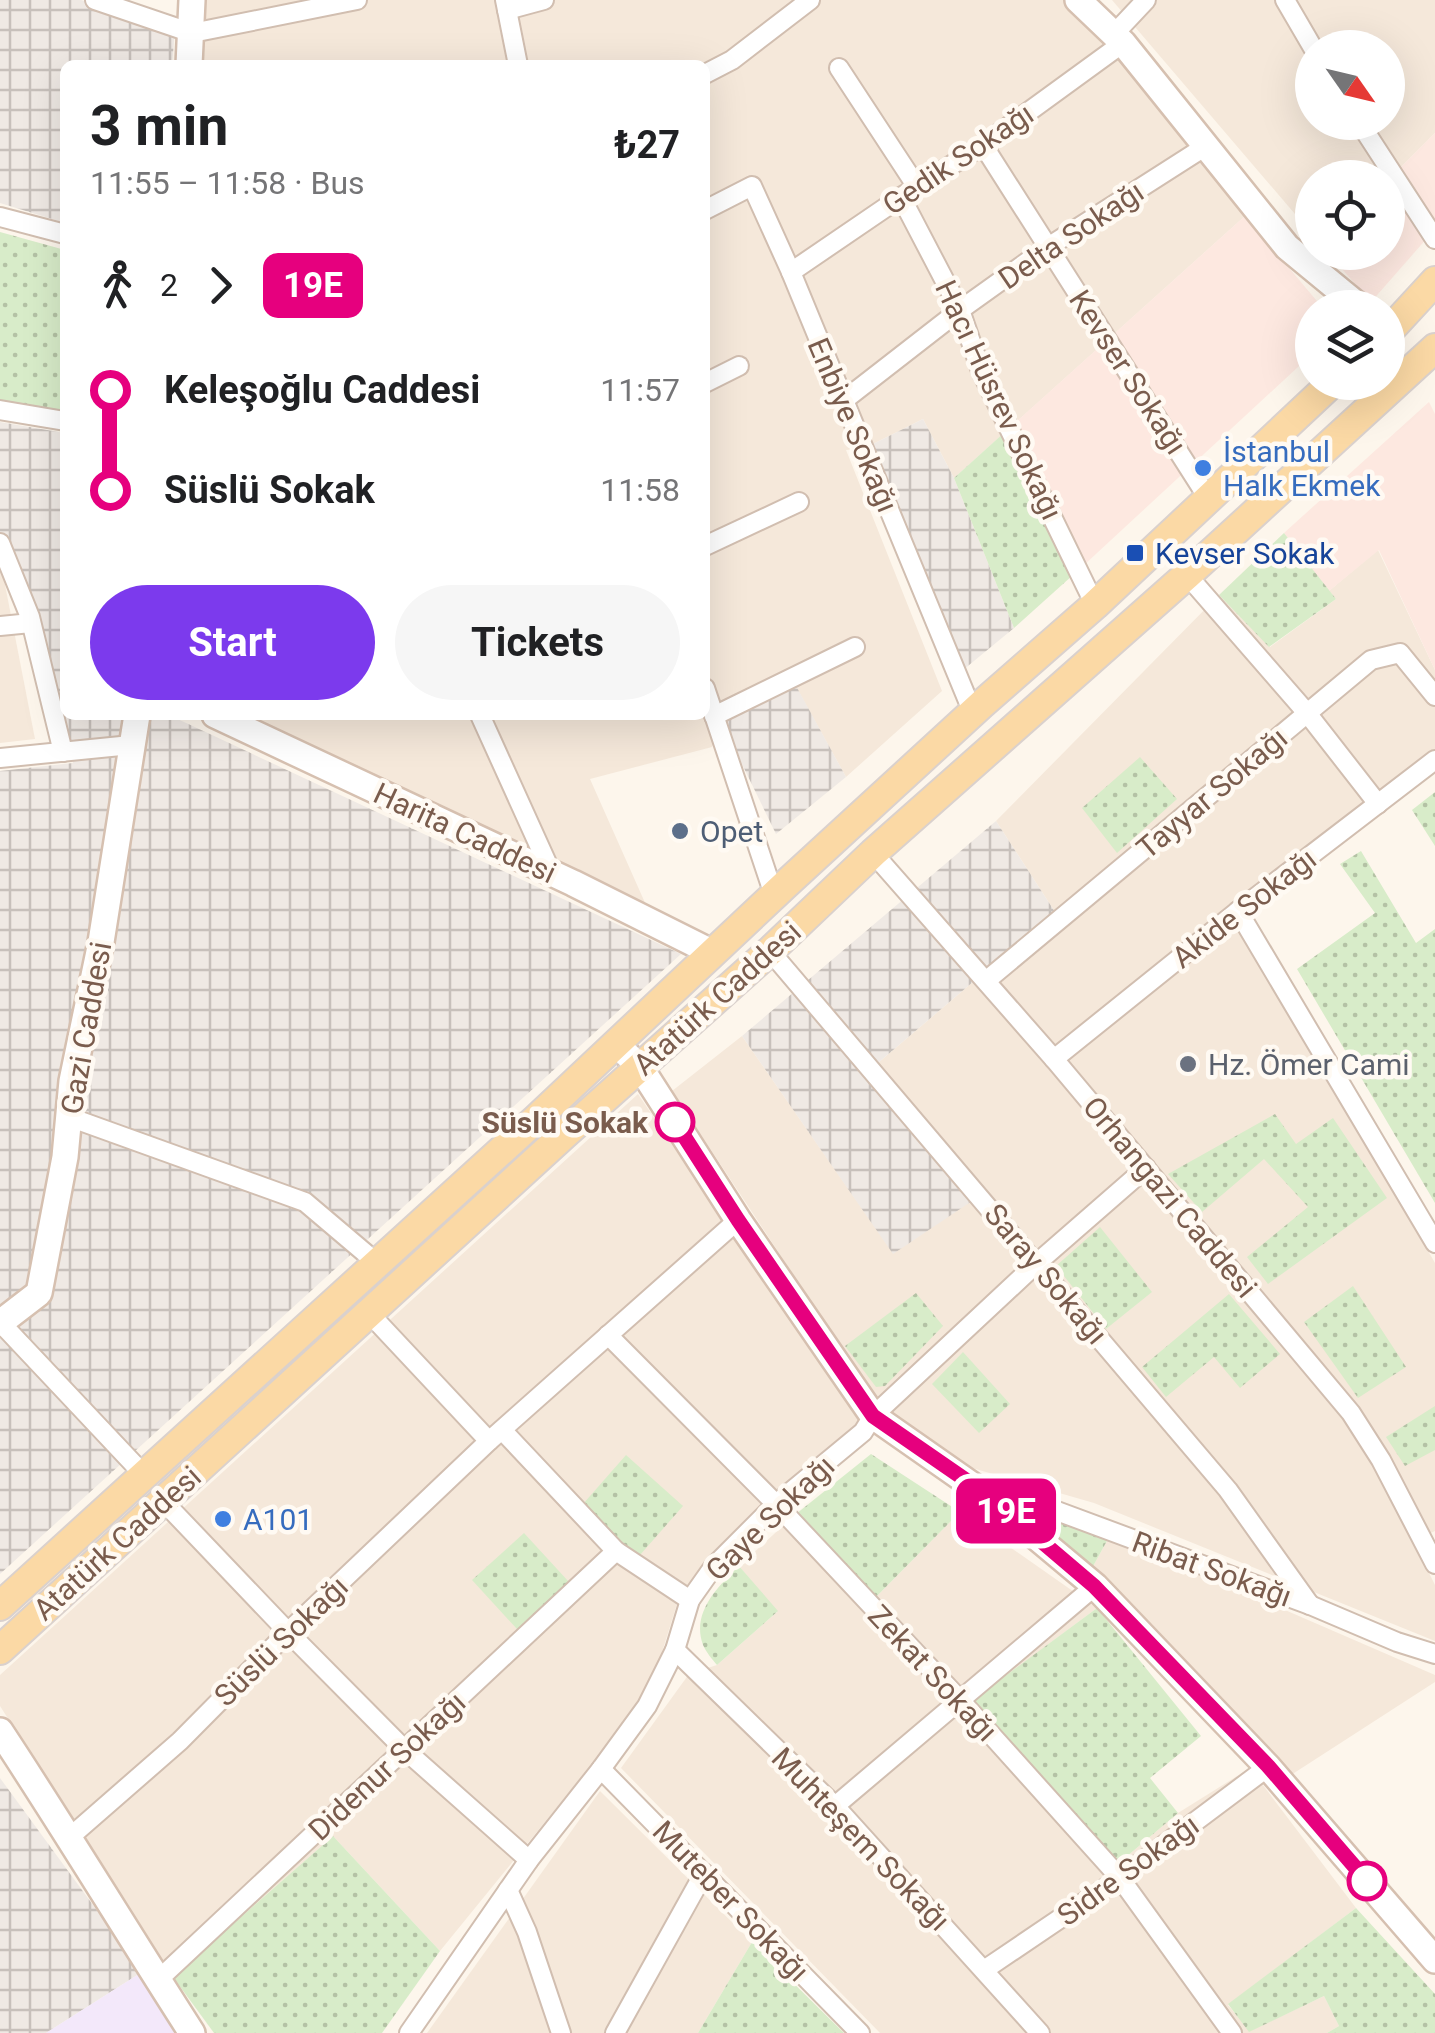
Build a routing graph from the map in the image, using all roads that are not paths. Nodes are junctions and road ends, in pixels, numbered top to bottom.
1 (95, 0) edge
2 (192, 0) edge
3 (357, 0) edge
4 (544, 0) edge
5 (810, 0) edge
6 (1078, 0) edge
7 (1146, 0) edge
8 (1286, 0) edge
9 (506, 5) edge
10 (1303, 30) edge
11 (192, 33) junction
12 (1119, 38) junction
13 (189, 60) edge
14 (517, 60) edge
15 (840, 68) dead end
16 (710, 71) edge
17 (1371, 140) edge
18 (983, 145) junction
19 (1206, 146) junction
20 (909, 192) junction
21 (710, 207) edge
22 (0, 217) edge
23 (60, 233) edge
24 (1435, 239) edge
25 (1048, 247) junction
26 (790, 272) junction
27 (1435, 281) edge
28 (1339, 290) edge
29 (960, 310) junction
30 (1405, 314) edge
31 (1405, 335) edge
32 (1435, 349) edge
33 (739, 366) dead end
34 (710, 380) edge
35 (843, 400) junction
36 (1314, 400) edge
37 (0, 410) edge
38 (60, 421) edge
39 (1208, 498) junction
40 (799, 502) dead end
41 (0, 543) edge
42 (710, 544) edge
43 (1186, 575) junction
44 (1095, 605) junction
45 (31, 623) junction
46 (0, 626) edge
47 (855, 647) dead end
48 (1435, 696) edge
49 (710, 704) edge
50 (973, 713) junction
51 (1307, 713) junction
52 (714, 716) junction
53 (135, 720) edge
54 (225, 720) edge
55 (482, 720) edge
56 (132, 745) junction
57 (62, 752) junction
58 (0, 758) edge
59 (1435, 760) edge
60 (1378, 804) junction
61 (873, 853) junction
62 (552, 874) junction
63 (774, 895) junction
64 (1238, 911) junction
65 (770, 951) junction
66 (714, 953) junction
67 (986, 980) junction
68 (616, 1044) junction
69 (1054, 1059) junction
70 (640, 1067) junction
71 (69, 1117) junction
72 (1146, 1168) junction
73 (738, 1220) junction
74 (1435, 1243) edge
75 (377, 1263) junction
76 (1037, 1263) junction
77 (369, 1313) junction
78 (0, 1322) edge
79 (608, 1334) junction
80 (873, 1416) junction
81 (496, 1436) junction
82 (145, 1476) junction
83 (986, 1494) junction
84 (163, 1501) junction
85 (776, 1504) junction
86 (616, 1550) junction
87 (1433, 1555) edge
88 (1094, 1586) junction
89 (690, 1600) junction
90 (1310, 1605) junction
91 (0, 1606) edge
92 (288, 1632) junction
93 (0, 1650) edge
94 (675, 1650) junction
95 (1435, 1654) edge
96 (960, 1700) junction
97 (0, 1731) edge
98 (405, 1750) junction
99 (1268, 1766) junction
100 (602, 1769) junction
101 (835, 1806) junction
102 (70, 1837) junction
103 (529, 1860) junction
104 (704, 1873) junction
105 (1120, 1878) junction
106 (508, 1890) junction
107 (1435, 1960) edge
108 (984, 1970) junction
109 (158, 1980) junction
110 (192, 2033) edge
111 (409, 2033) edge
112 (561, 2033) edge
113 (615, 2033) edge
114 (860, 2033) edge
115 (1040, 2033) edge
116 (1232, 2033) edge

1 - 11 street
2 - 11 main road
3 - 11 street
4 - 9 street
5 - 16 street
6 - 12 main road
7 - 12 street, Gedik Sokağı
8 - 10 street
9 - 14 street
11 - 13 main road
12 - 18 street, Gedik Sokağı
12 - 19 main road
15 - 20 street, Hacı Hüsrev Sokağı
17 - 24 street
18 - 20 street, Gedik Sokağı
18 - 25 street, Kevser Sokağı
19 - 25 street, Delta Sokağı
19 - 28 main road
20 - 26 street, Gedik Sokağı
20 - 29 street, Hacı Hüsrev Sokağı
21 - 26 street, Enbiye Sokağı
22 - 23 street
25 - 29 street, Delta Sokağı
25 - 39 street, Kevser Sokağı
26 - 35 street, Enbiye Sokağı
27 - 30 main road
29 - 35 street, Delta Sokağı
29 - 44 street, Hacı Hüsrev Sokağı
31 - 32 main road
32 - 43 main road, Atatürk Caddesi
33 - 34 street
35 - 50 street, Enbiye Sokağı
36 - 39 main road, Atatürk Caddesi
37 - 38 street
39 - 44 main road, Atatürk Caddesi
40 - 42 street
41 - 45 street
43 - 51 street
43 - 61 main road, Atatürk Caddesi
44 - 50 main road, Atatürk Caddesi
45 - 46 street
45 - 57 street
47 - 52 street
48 - 51 street, Tayyar Sokağı
49 - 52 street
50 - 63 main road, Atatürk Caddesi
51 - 60 street
51 - 67 street, Tayyar Sokağı
52 - 63 street
53 - 56 main road, Gazi Caddesi
54 - 62 main road, Harita Caddesi
55 - 62 street
56 - 57 street
56 - 71 main road, Gazi Caddesi
57 - 58 street
59 - 60 street, Akide Sokağı
60 - 64 street, Akide Sokağı
61 - 65 main road, Atatürk Caddesi
61 - 67 street, Orhangazi Caddesi
62 - 66 main road, Harita Caddesi
63 - 66 main road, Atatürk Caddesi
64 - 69 street, Akide Sokağı
64 - 74 street
65 - 70 main road, Atatürk Caddesi
65 - 76 street, Saray Sokağı
66 - 68 main road, Atatürk Caddesi
67 - 69 street, Orhangazi Caddesi
68 - 70 main road
68 - 75 main road, Atatürk Caddesi
69 - 72 street, Orhangazi Caddesi
70 - 73 main road
70 - 77 main road, Atatürk Caddesi
71 - 75 street
71 - 78 main road, Gazi Caddesi
72 - 76 street, Gaye Sokağı
72 - 87 street, Orhangazi Caddesi
73 - 79 street, Süslü Sokağı
73 - 80 main road
75 - 82 main road, Atatürk Caddesi
76 - 80 street, Gaye Sokağı
76 - 90 street, Saray Sokağı
77 - 81 street
77 - 84 main road, Atatürk Caddesi
78 - 82 street
79 - 81 street, Süslü Sokağı
79 - 85 street, Zekat Sokağı
80 - 83 main road
80 - 85 street, Gaye Sokağı
81 - 86 street
81 - 92 street, Süslü Sokağı
82 - 91 main road, Atatürk Caddesi
83 - 88 main road
83 - 90 street, Ribat Sokağı
84 - 92 street
84 - 93 main road, Atatürk Caddesi
85 - 89 street, Gaye Sokağı
85 - 96 street, Zekat Sokağı
86 - 89 street
86 - 98 street, Didenur Sokağı
88 - 96 street
88 - 99 main road
89 - 94 street, Gaye Sokağı
90 - 95 street, Ribat Sokağı
92 - 98 street
92 - 102 street, Süslü Sokağı
94 - 100 street, Gaye Sokağı
94 - 101 street, Muhteşem Sokağı
96 - 101 street
96 - 105 street, Zekat Sokağı
97 - 102 main road
98 - 103 street
98 - 109 street, Didenur Sokağı
99 - 105 street, Sidre Sokağı
99 - 107 main road
100 - 103 street, Gaye Sokağı
100 - 104 street, Muteber Sokağı
101 - 108 street, Muhteşem Sokağı
102 - 109 main road
103 - 106 street, Gaye Sokağı
104 - 113 street
104 - 114 street, Muteber Sokağı
105 - 108 street, Sidre Sokağı
105 - 116 street, Zekat Sokağı
106 - 111 street, Gaye Sokağı
106 - 112 street
108 - 115 street, Muhteşem Sokağı
109 - 110 main road

